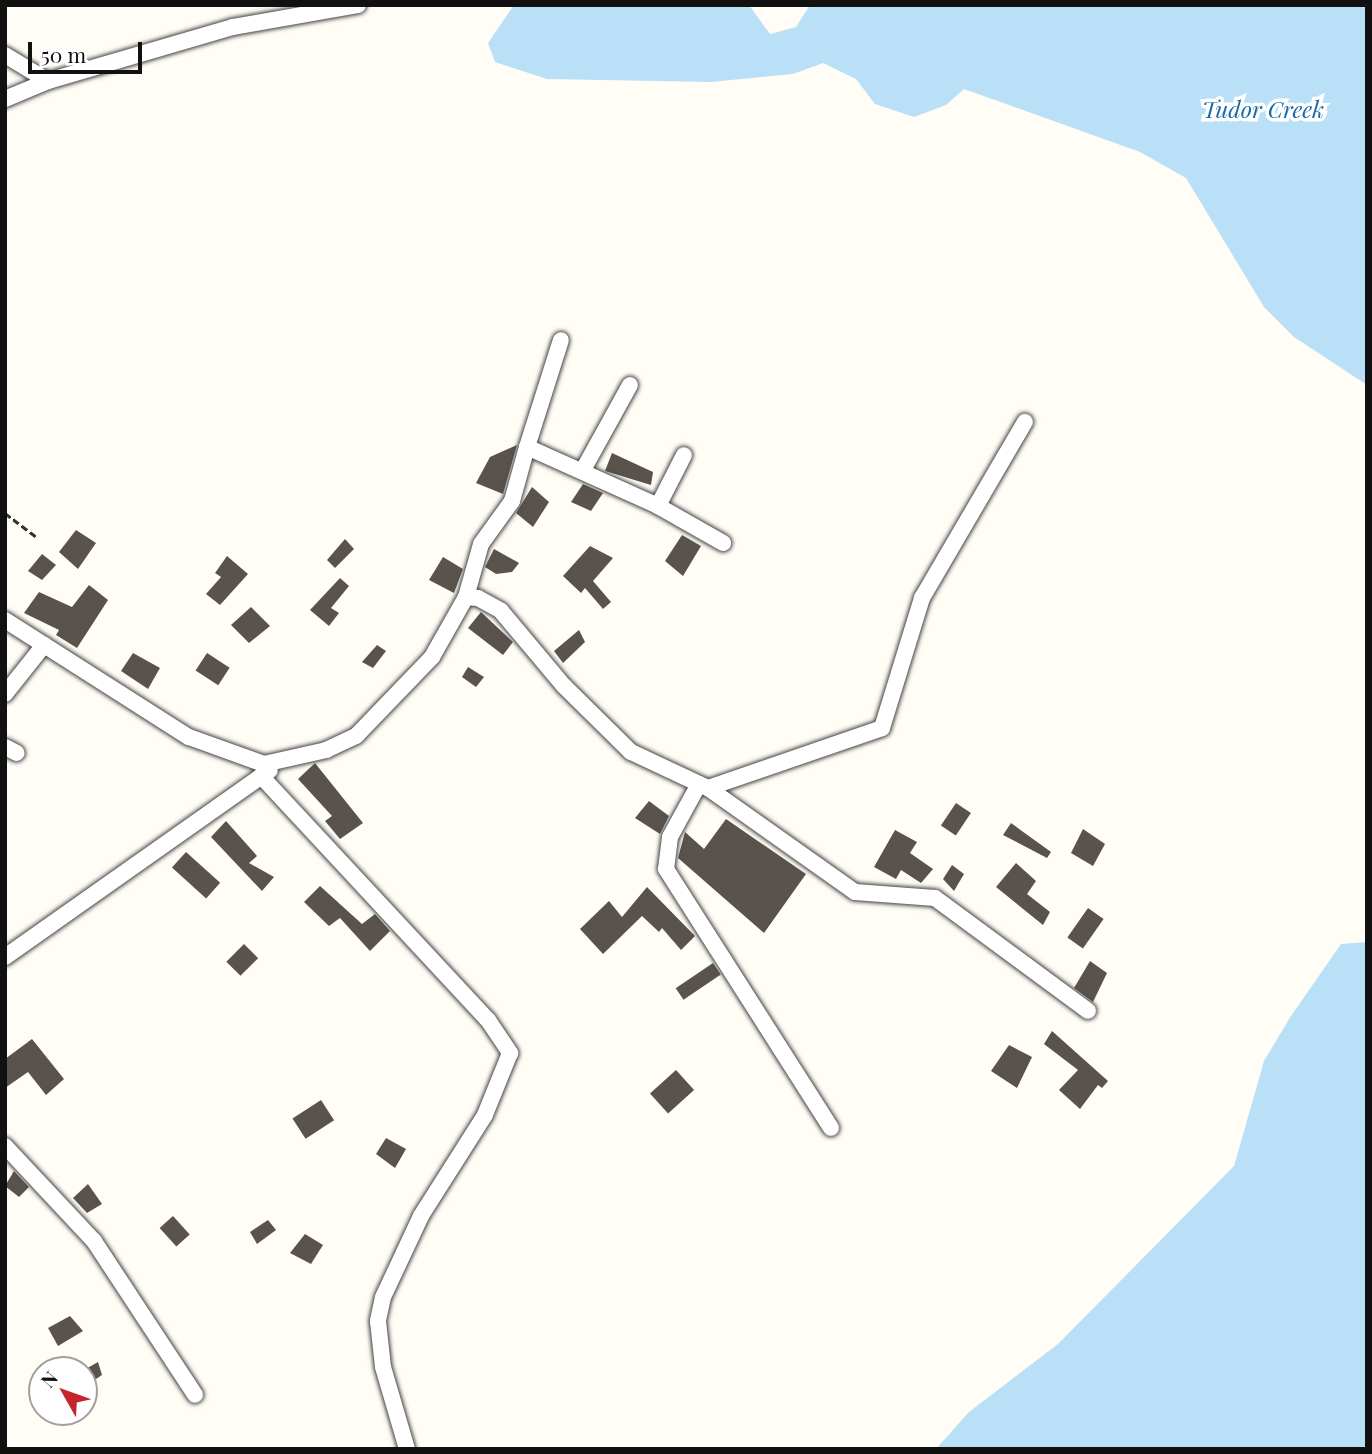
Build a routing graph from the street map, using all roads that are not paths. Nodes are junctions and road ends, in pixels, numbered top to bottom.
1 (358, 5) edge
2 (5, 55) edge
3 (48, 81) junction
4 (5, 99) edge
5 (562, 340) dead end
6 (630, 385) dead end
7 (1025, 422) dead end
8 (527, 447) junction
9 (684, 455) dead end
10 (583, 470) junction
11 (658, 506) junction
12 (723, 543) dead end
13 (466, 597) junction
14 (5, 620) edge
15 (44, 645) junction
16 (5, 694) edge
17 (281, 762) junction
18 (261, 776) junction
19 (704, 786) junction
20 (5, 957) edge
21 (1088, 1011) dead end
22 (831, 1128) dead end
23 (5, 1146) edge
24 (195, 1395) dead end
25 (407, 1449) edge

1 - 3 street
2 - 3 street
3 - 4 street
5 - 8 street
6 - 10 street
7 - 19 street
8 - 10 street
8 - 13 street
9 - 11 street
10 - 11 street
11 - 12 street
13 - 17 street
13 - 19 street
14 - 15 street
15 - 16 street
15 - 17 street
17 - 18 street
18 - 20 street
18 - 25 street
19 - 21 street
19 - 22 street
23 - 24 street

